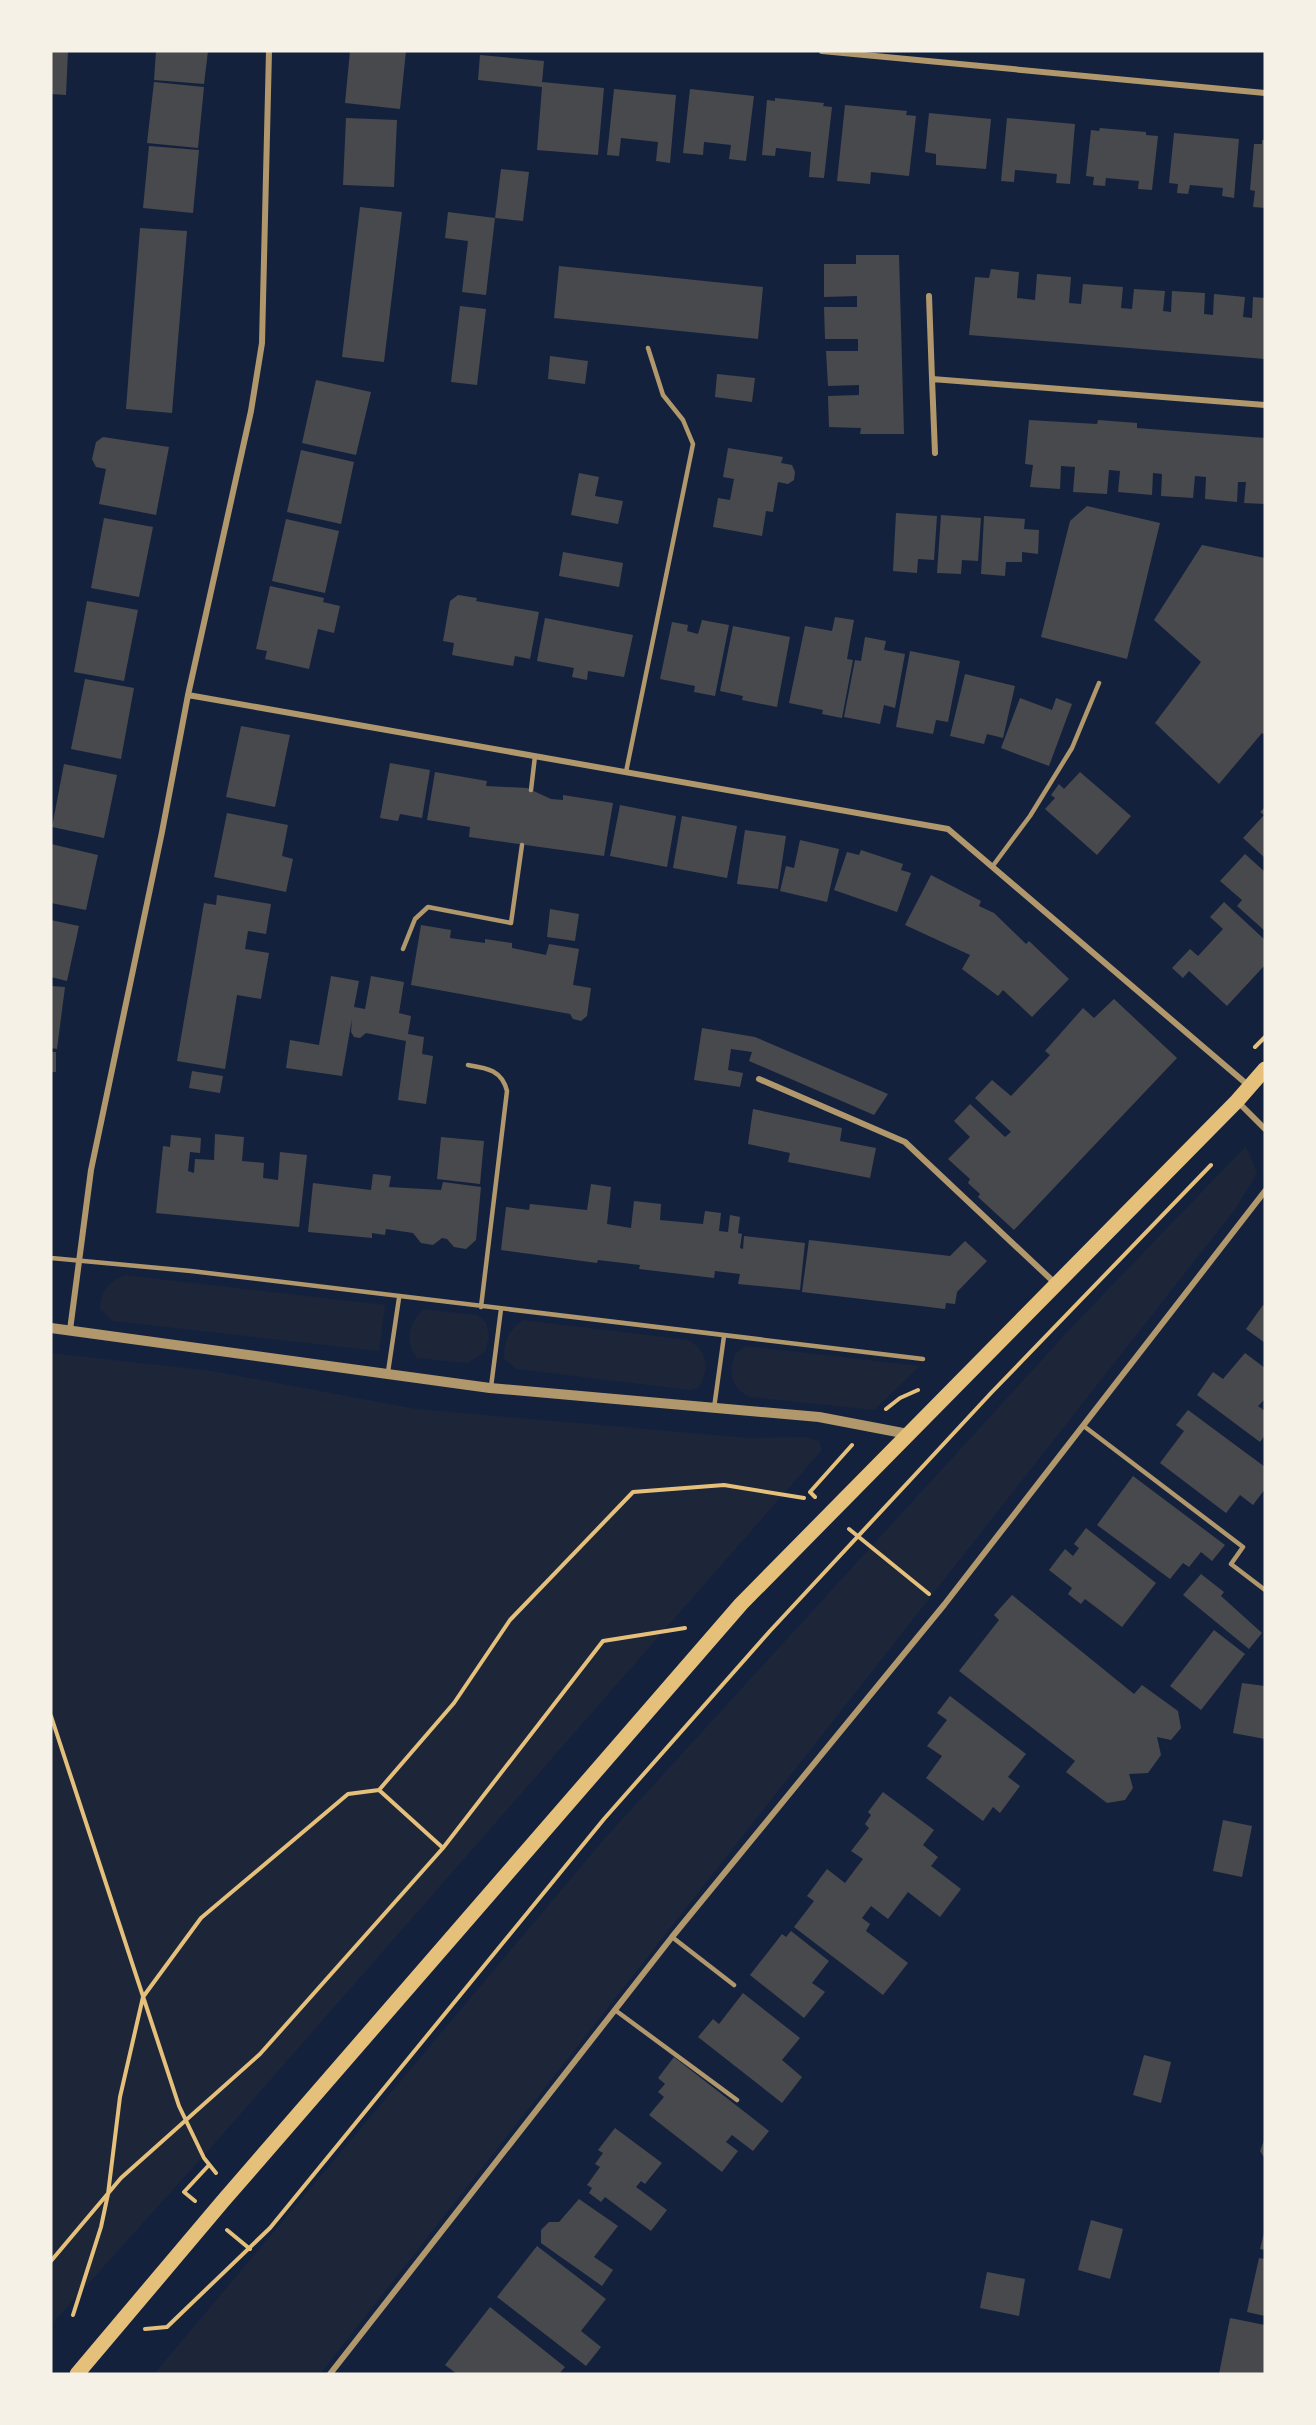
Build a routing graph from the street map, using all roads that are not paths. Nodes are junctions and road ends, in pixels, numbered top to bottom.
1 (269, 51) edge
2 (822, 51) edge
3 (1265, 93) edge
4 (929, 296) dead end
5 (648, 348) dead end
6 (932, 379) junction
7 (1265, 405) edge
8 (935, 453) dead end
9 (1098, 683) dead end
10 (188, 694) junction
11 (535, 756) junction
12 (626, 772) junction
13 (531, 790) dead end
14 (522, 845) dead end
15 (992, 867) junction
16 (403, 949) dead end
17 (468, 1065) dead end
18 (1265, 1069) edge
19 (759, 1079) dead end
20 (1250, 1087) junction
21 (1237, 1101) junction
22 (1265, 1129) edge
23 (1265, 1191) edge
24 (51, 1258) edge
25 (79, 1261) junction
26 (1056, 1285) junction
27 (399, 1298) junction
28 (481, 1306) junction
29 (501, 1309) junction
30 (51, 1329) edge
31 (70, 1330) junction
32 (724, 1336) junction
33 (923, 1359) dead end
34 (388, 1372) junction
35 (490, 1388) junction
36 (714, 1409) junction
37 (1085, 1427) junction
38 (908, 1434) junction
39 (1265, 1590) edge
40 (672, 1937) junction
41 (734, 1985) dead end
42 (615, 2010) junction
43 (737, 2100) dead end
44 (77, 2374) edge
45 (330, 2374) edge

1 - 10 street
2 - 3 street
4 - 6 street
5 - 12 lane
6 - 7 street
6 - 8 street
9 - 15 lane
10 - 11 street
10 - 25 street
11 - 12 street
11 - 13 lane
12 - 15 street
14 - 16 lane
15 - 20 street
17 - 28 lane
18 - 20 main road
19 - 26 street
20 - 21 main road
21 - 22 street
21 - 26 main road
23 - 37 street
24 - 25 lane
25 - 27 lane
25 - 31 street
26 - 38 main road
27 - 28 lane
27 - 34 lane
28 - 29 lane
29 - 32 lane
29 - 35 lane
30 - 31 street
31 - 34 street
32 - 33 lane
32 - 36 lane
34 - 35 street
35 - 36 street
36 - 38 street
37 - 39 lane
37 - 40 street
38 - 44 main road
40 - 41 lane
40 - 42 street
42 - 43 lane
42 - 45 street

